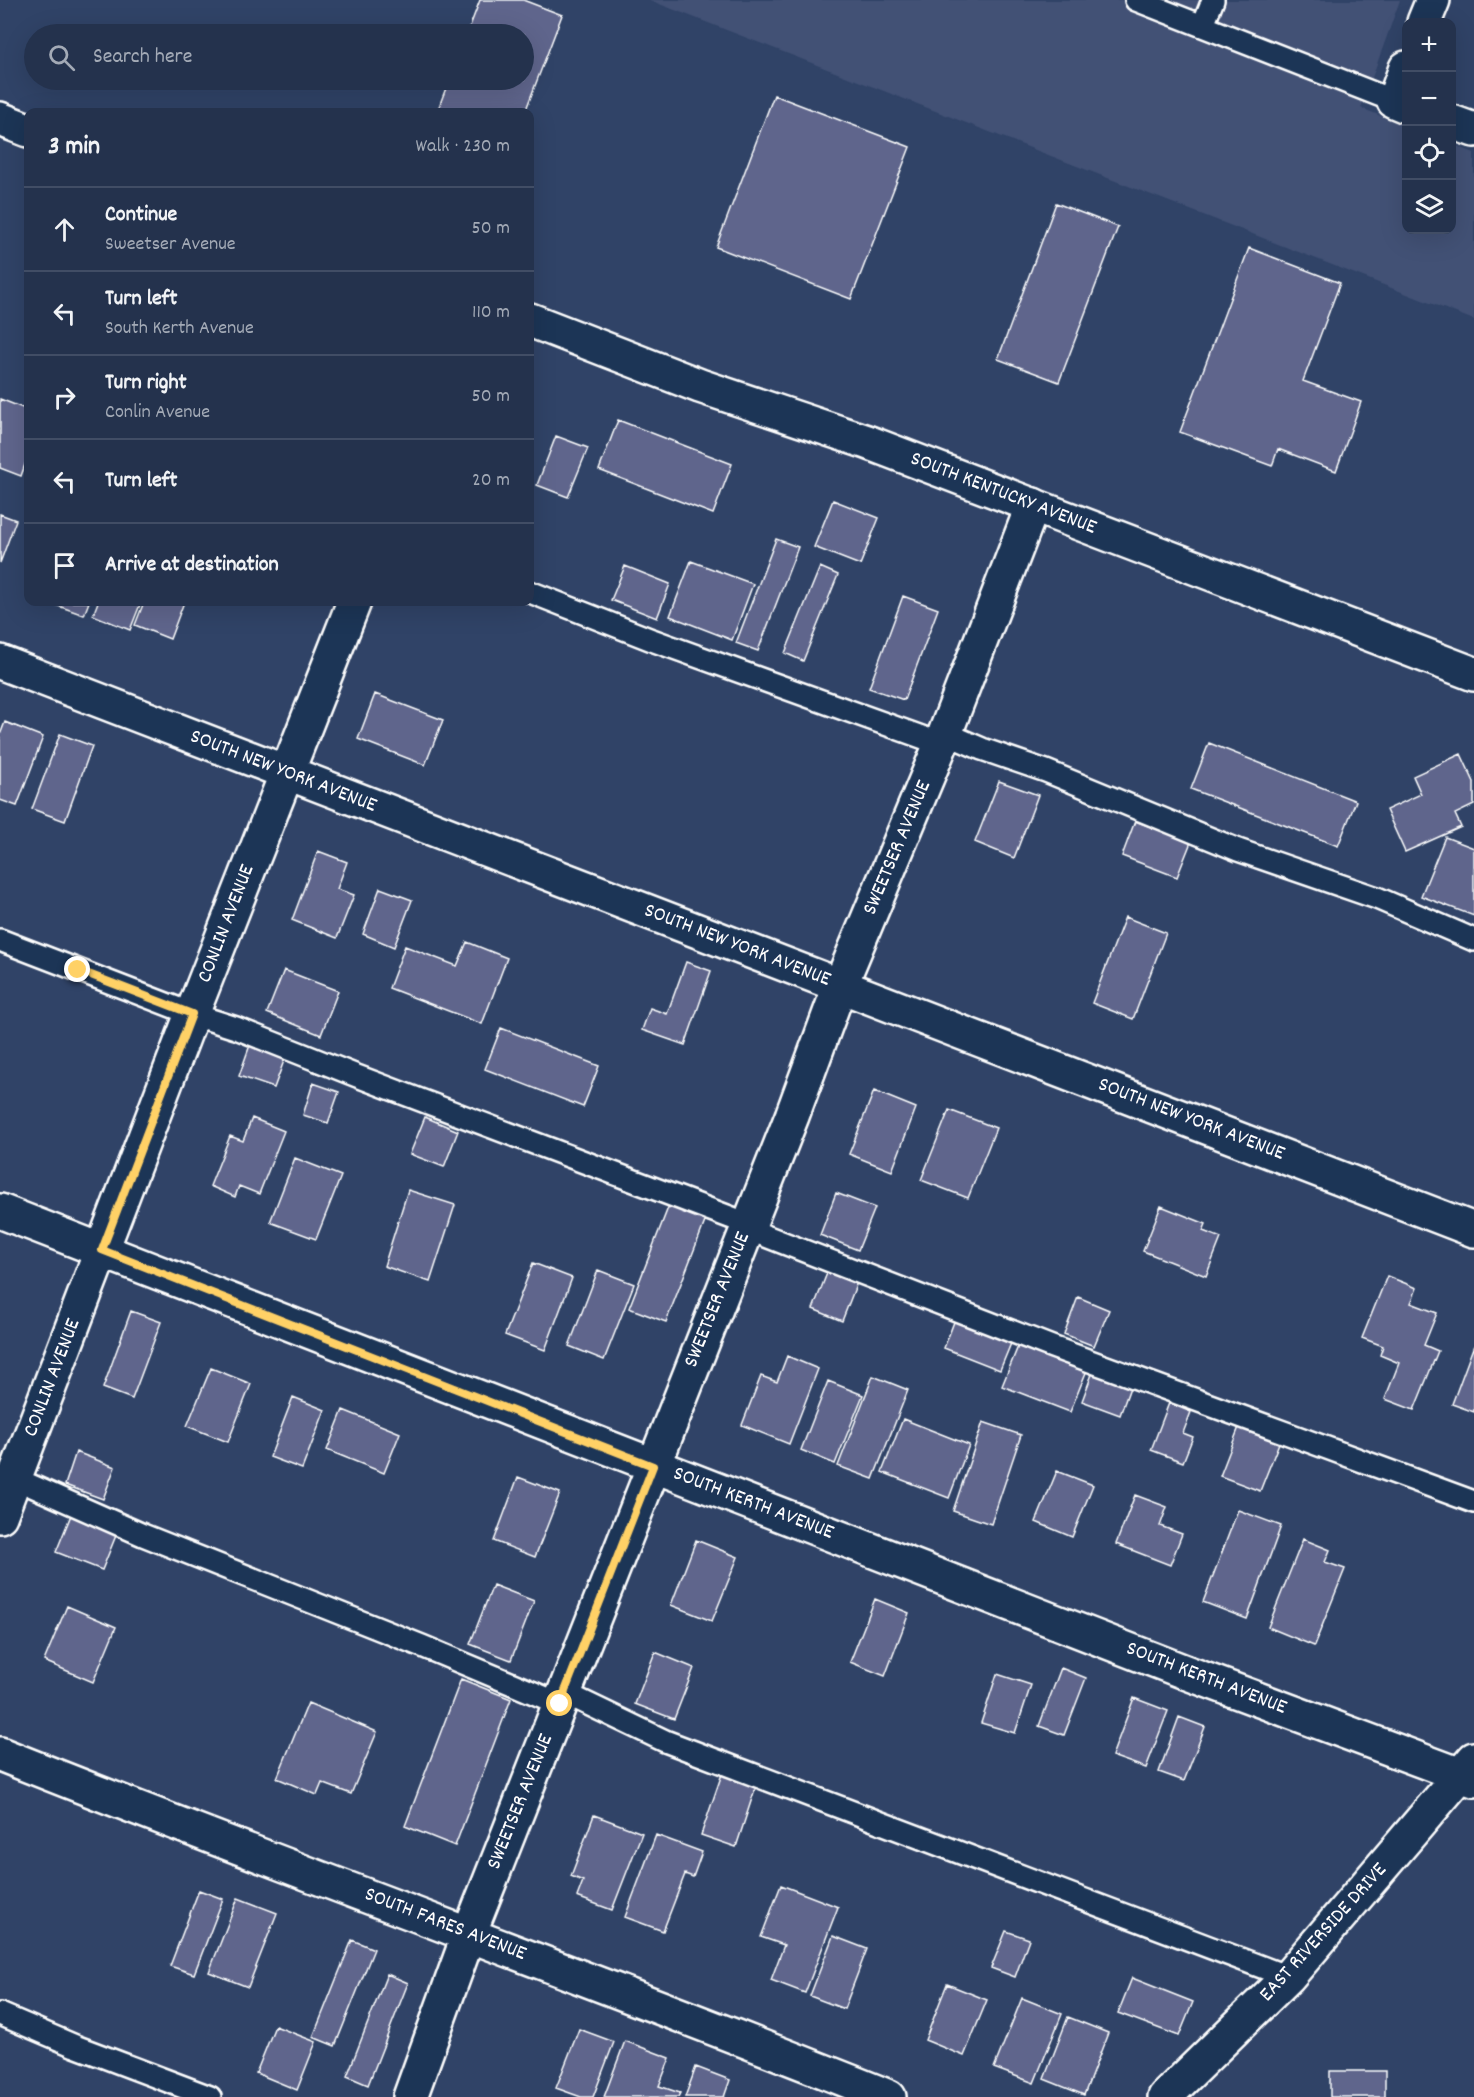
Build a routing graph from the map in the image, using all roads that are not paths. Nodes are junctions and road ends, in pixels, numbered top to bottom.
1 (1136, 0) edge
2 (1213, 0) edge
3 (1433, 0) edge
4 (1426, 18) edge
5 (1203, 25) junction
6 (1406, 72) edge
7 (1400, 103) edge
8 (0, 119) edge
9 (1456, 123) edge
10 (24, 128) edge
11 (1474, 130) edge
12 (534, 322) edge
13 (1033, 505) junction
14 (534, 594) edge
15 (352, 606) edge
16 (0, 662) edge
17 (1474, 674) edge
18 (943, 738) junction
19 (286, 774) junction
20 (0, 940) edge
21 (1474, 940) edge
22 (840, 986) junction
23 (192, 1014) junction
24 (0, 1211) edge
25 (748, 1224) junction
26 (1474, 1230) edge
27 (102, 1250) junction
28 (653, 1466) junction
29 (6, 1493) edge
30 (1474, 1502) edge
31 (562, 1699) junction
32 (0, 1754) edge
33 (1470, 1772) edge
34 (469, 1934) junction
35 (1288, 1977) junction
36 (0, 2014) edge
37 (210, 2097) edge
38 (410, 2097) edge
39 (889, 2097) edge
40 (1165, 2097) edge

1 - 5 lane
2 - 5 lane
3 - 4 street
5 - 7 lane
6 - 7 street
8 - 10 street
9 - 11 street
12 - 13 street, SOUTH KENTUCKY AVENUE
13 - 17 street, SOUTH KENTUCKY AVENUE
13 - 18 street, SWEETSER AVENUE
14 - 18 lane
15 - 19 street, CONLIN AVENUE
16 - 19 street, SOUTH NEW YORK AVENUE
18 - 21 lane
18 - 22 street, SWEETSER AVENUE
19 - 22 street, SOUTH NEW YORK AVENUE
19 - 23 street, CONLIN AVENUE
20 - 23 lane
22 - 25 street, SWEETSER AVENUE
22 - 26 street, SOUTH NEW YORK AVENUE
23 - 25 lane
23 - 27 street, CONLIN AVENUE
24 - 27 street, SOUTH KERTH AVENUE
25 - 28 street, SWEETSER AVENUE
25 - 30 lane
27 - 28 street, SOUTH KERTH AVENUE
27 - 29 street, CONLIN AVENUE
28 - 31 street, SWEETSER AVENUE
28 - 33 street, SOUTH KERTH AVENUE
29 - 31 lane
31 - 34 street, SWEETSER AVENUE
31 - 35 lane
32 - 34 street, SOUTH FARES AVENUE
33 - 35 street, EAST RIVERSIDE DRIVE
34 - 38 street, SWEETSER AVENUE
34 - 39 street, SOUTH FARES AVENUE
35 - 40 street, EAST RIVERSIDE DRIVE
36 - 37 lane

